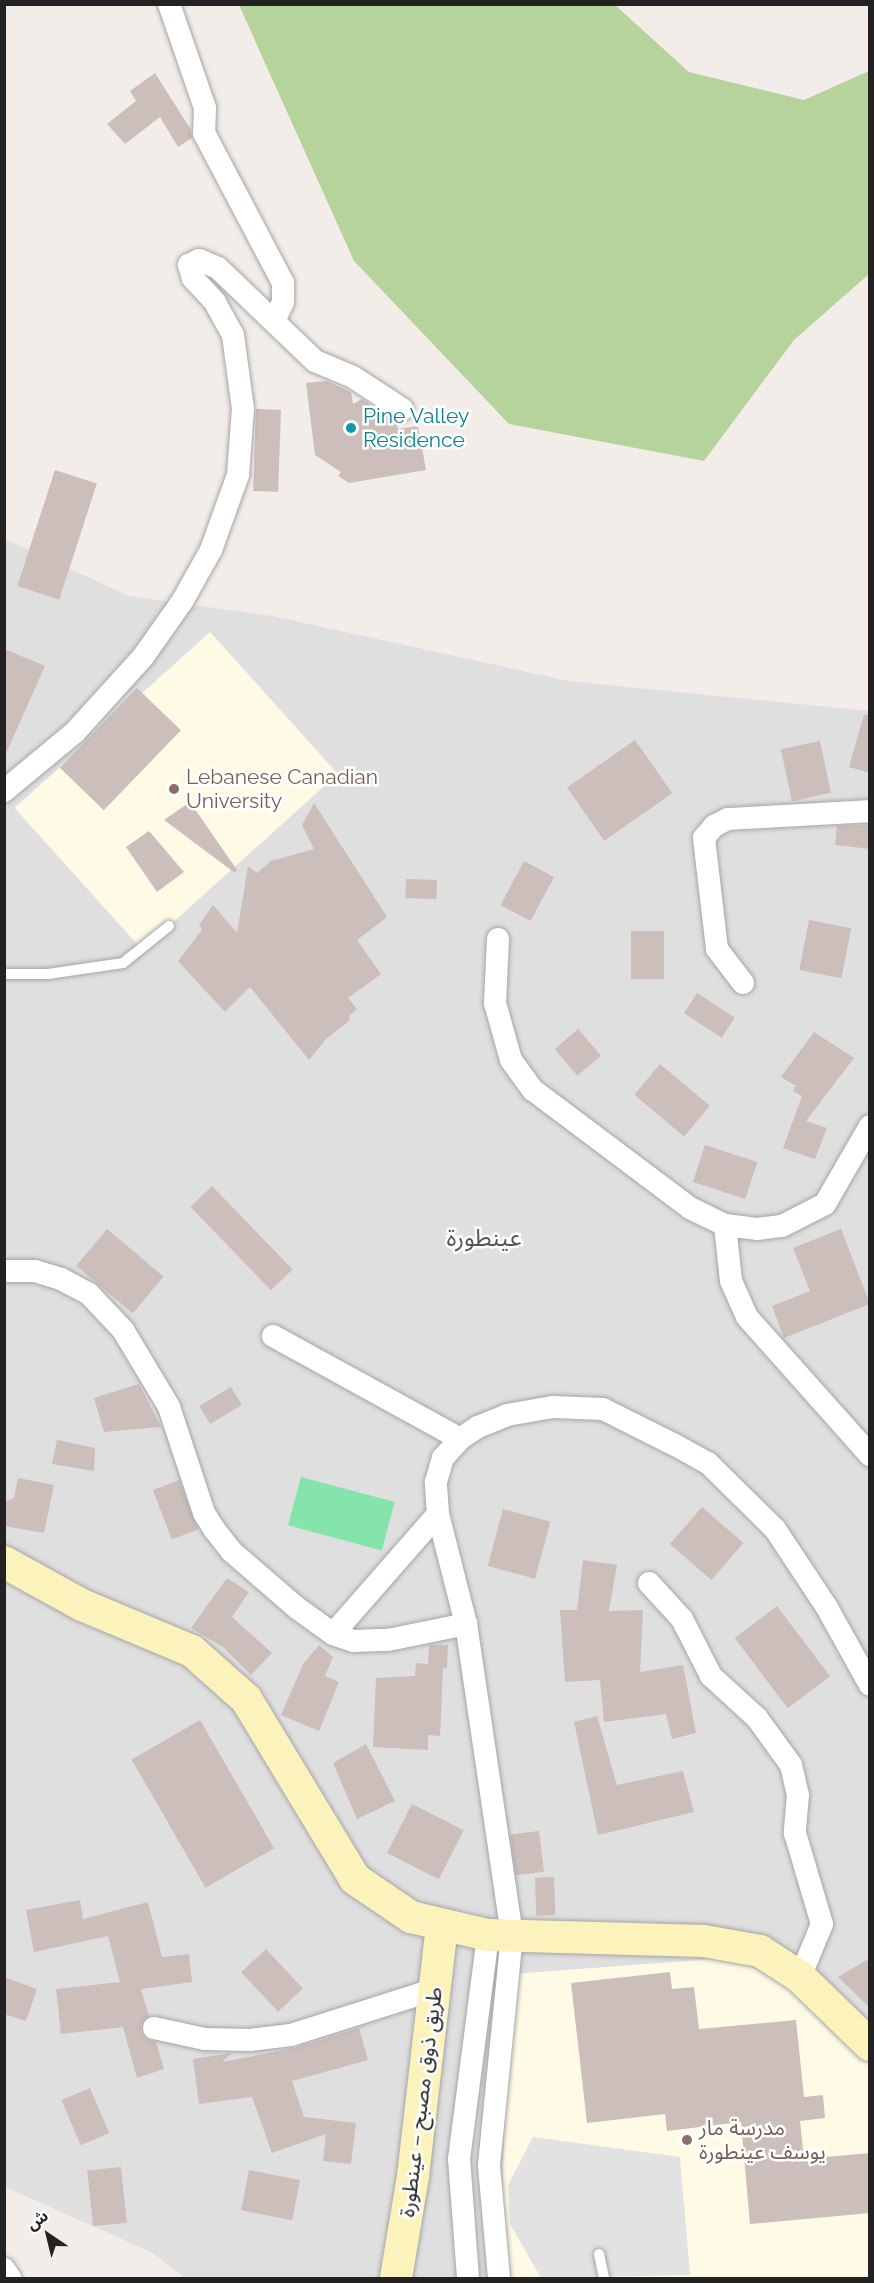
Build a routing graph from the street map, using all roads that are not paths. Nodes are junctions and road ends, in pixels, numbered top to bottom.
1 (169, 4) edge
2 (275, 319) junction
3 (402, 410) dead end
4 (4, 791) edge
5 (870, 811) edge
6 (168, 926) dead end
7 (498, 939) dead end
8 (4, 974) edge
9 (743, 983) dead end
10 (870, 1126) edge
11 (724, 1225) junction
12 (4, 1271) edge
13 (273, 1336) dead end
14 (460, 1439) junction
15 (870, 1455) edge
16 (438, 1514) junction
17 (4, 1562) edge
18 (650, 1583) dead end
19 (466, 1624) junction
20 (333, 1634) junction
21 (870, 1685) edge
22 (442, 1926) junction
23 (500, 1935) junction
24 (800, 1977) junction
25 (436, 1989) junction
26 (154, 2028) dead end
27 (870, 2045) edge
28 (599, 2254) dead end
29 (4, 2269) edge
30 (10, 2278) edge
31 (396, 2278) edge
32 (468, 2278) edge
33 (499, 2278) edge
34 (604, 2278) edge

1 - 2 street
2 - 3 street
2 - 4 street
5 - 9 street
6 - 8 lane
7 - 11 street
10 - 11 street
11 - 15 street
12 - 20 street
13 - 14 street
14 - 16 street
14 - 21 street
16 - 19 street
16 - 20 street
17 - 22 main road
18 - 24 street
19 - 20 street
19 - 23 street
22 - 23 main road
22 - 25 main road, طريق ذوق مصبح – عينطورة
23 - 24 main road
23 - 32 street
23 - 33 street
24 - 27 main road
25 - 26 street
25 - 31 main road, طريق ذوق مصبح – عينطورة
28 - 34 lane
29 - 30 street

